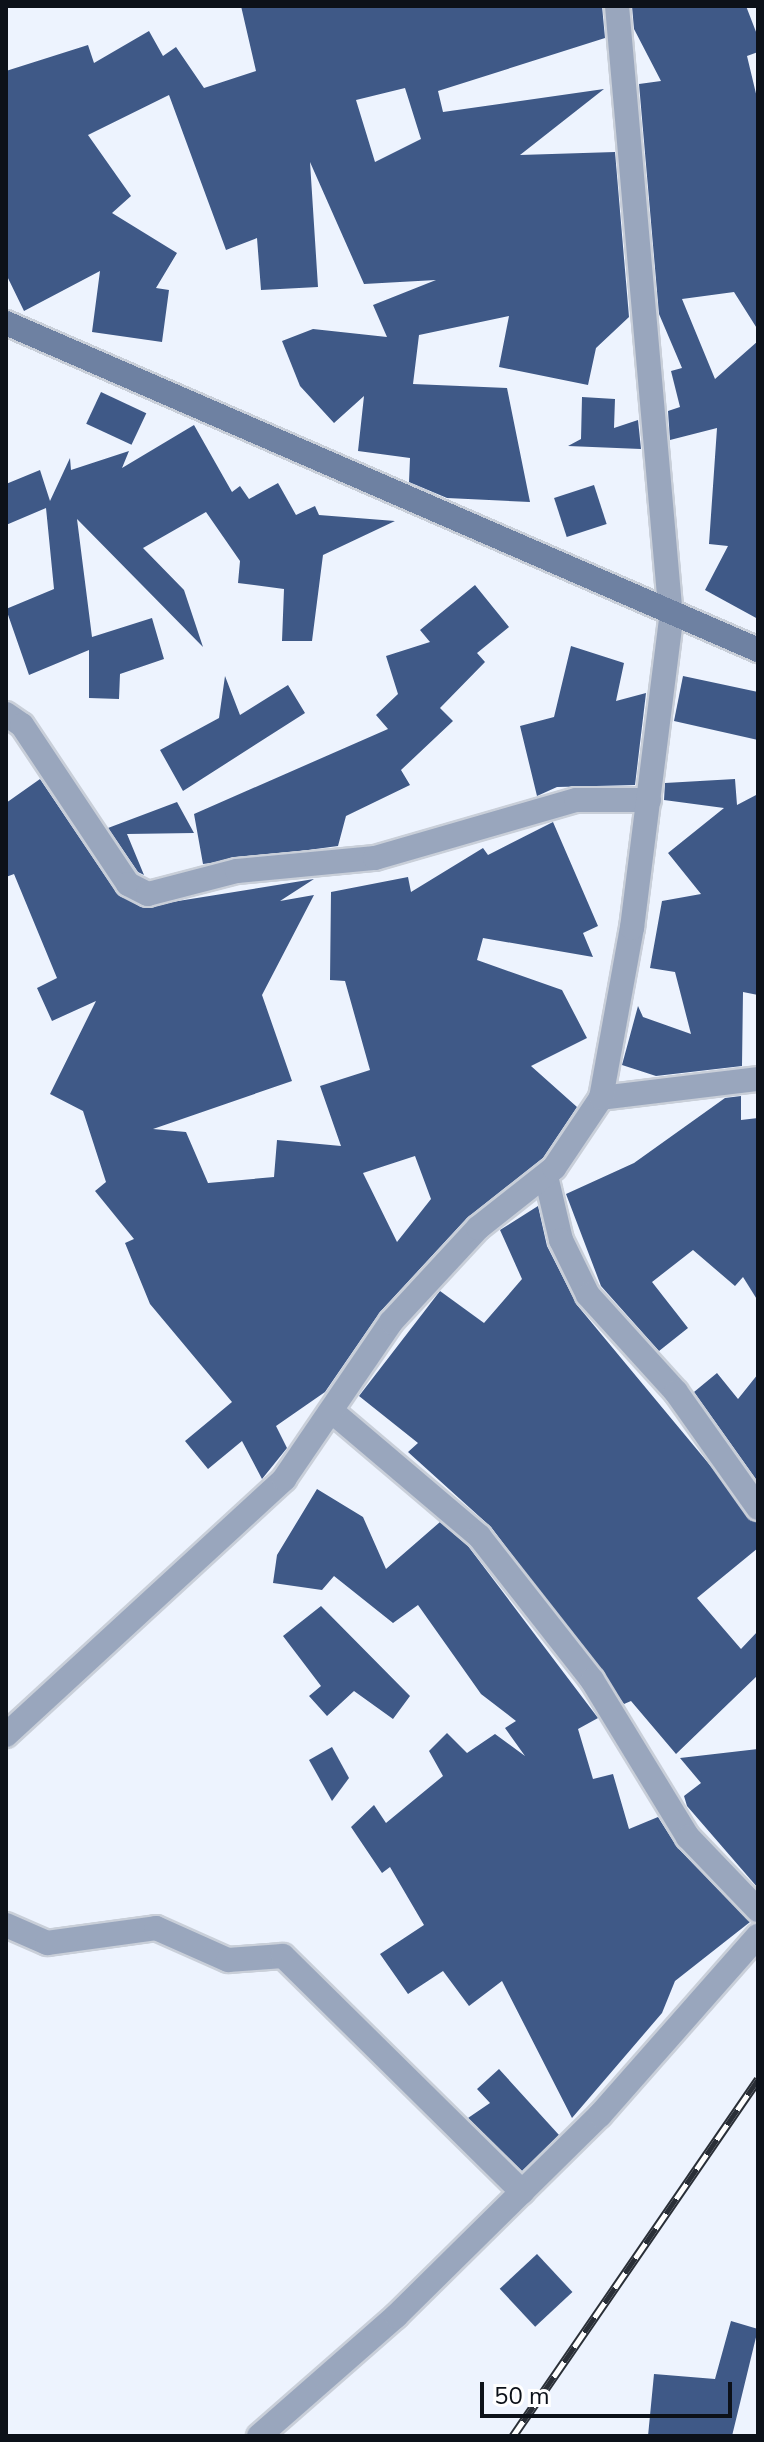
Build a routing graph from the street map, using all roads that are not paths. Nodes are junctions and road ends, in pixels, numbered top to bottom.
1 (617, 6) edge
2 (6, 323) edge
3 (671, 618) junction
4 (758, 650) edge
5 (6, 714) edge
6 (649, 800) junction
7 (758, 1079) edge
8 (601, 1098) junction
9 (546, 1176) junction
10 (335, 1414) junction
11 (758, 1508) edge
12 (6, 1735) edge
13 (758, 1910) edge
14 (6, 1925) edge
15 (758, 1936) edge
16 (522, 2192) junction
17 (259, 2436) edge

1 - 3 street
2 - 3 main road
3 - 4 main road
3 - 6 street
5 - 6 street
6 - 8 street
7 - 8 street
8 - 9 street
9 - 10 street
9 - 11 street
10 - 12 street
10 - 13 street
14 - 16 street
15 - 16 street
16 - 17 street

